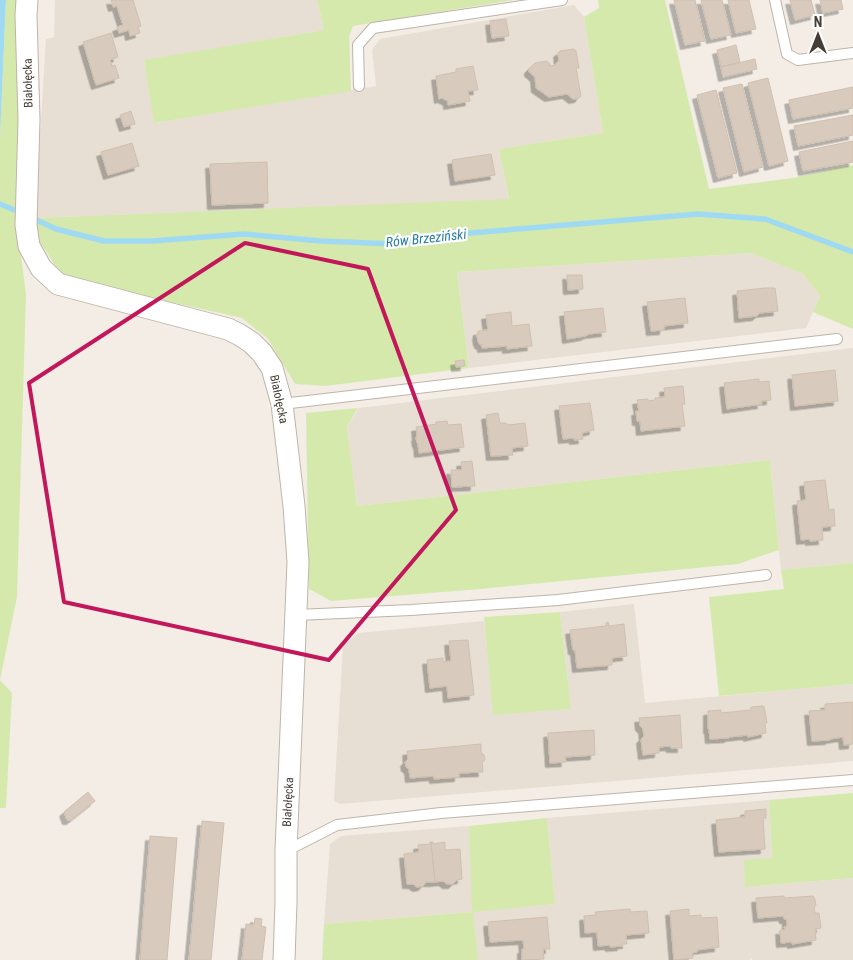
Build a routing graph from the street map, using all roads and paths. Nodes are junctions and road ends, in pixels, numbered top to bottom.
1 (27, 0) edge
2 (562, 0) edge
3 (775, 0) edge
4 (853, 53) edge
5 (360, 86) dead end
6 (837, 339) dead end
7 (282, 404) junction
8 (766, 574) dead end
9 (296, 615) junction
10 (853, 780) edge
11 (286, 851) junction
12 (284, 960) edge

1 - 7 street, Białołęcka
2 - 5 lane
3 - 4 lane
6 - 7 lane
7 - 9 street, Białołęcka
8 - 9 lane
9 - 11 street, Białołęcka
10 - 11 lane
11 - 12 street, Białołęcka

